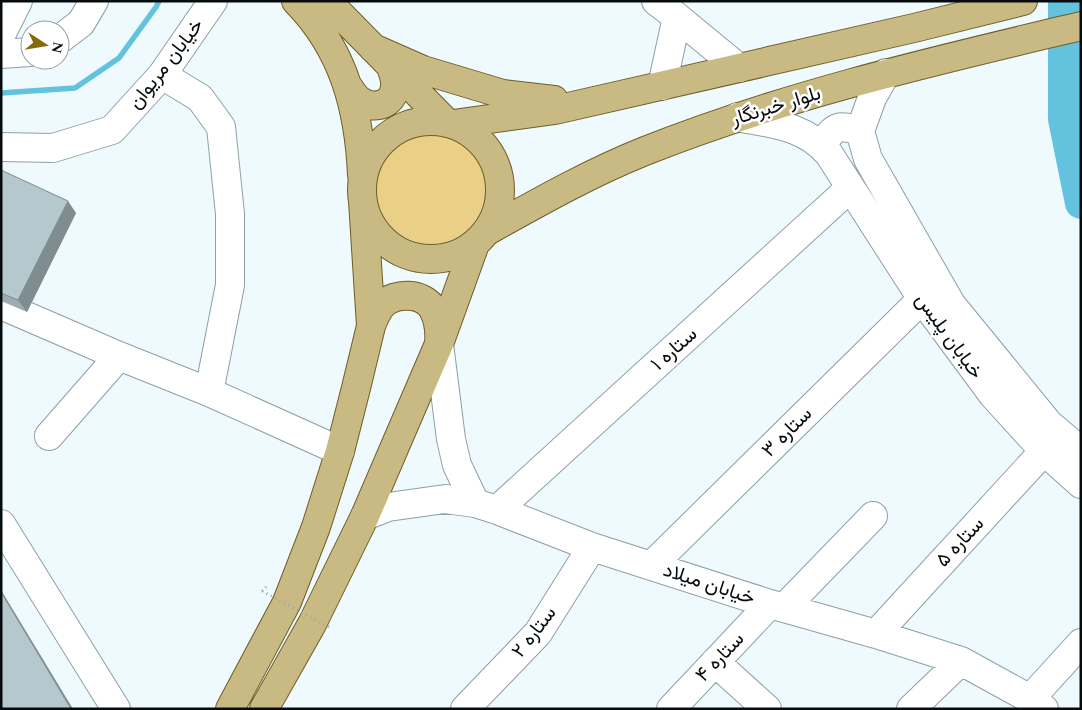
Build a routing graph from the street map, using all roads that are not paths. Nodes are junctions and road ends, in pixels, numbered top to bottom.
1 (18, 1) edge
2 (94, 1) edge
3 (213, 1) edge
4 (296, 1) edge
5 (327, 1) edge
6 (1023, 1) edge
7 (666, 9) edge
8 (1081, 26) edge
9 (70, 31) edge
10 (1, 35) edge
11 (20, 53) edge
12 (1, 54) edge
13 (382, 57) junction
14 (739, 68) junction
15 (886, 73) junction
16 (162, 75) junction
17 (662, 86) junction
18 (349, 88) junction
19 (588, 102) junction
20 (736, 117) junction
21 (450, 124) junction
22 (860, 131) junction
23 (821, 145) junction
24 (1, 147) edge
25 (845, 180) junction
26 (362, 193) junction
27 (481, 237) junction
28 (922, 299) junction
29 (1, 305) edge
30 (371, 326) junction
31 (439, 344) junction
32 (119, 356) junction
33 (209, 392) junction
34 (49, 436) dead end
35 (340, 451) junction
36 (1044, 451) junction
37 (1081, 451) edge
38 (1081, 484) edge
39 (486, 507) junction
40 (365, 516) junction
41 (873, 516) dead end
42 (1, 524) edge
43 (592, 547) junction
44 (652, 565) junction
45 (777, 606) junction
46 (876, 634) junction
47 (1081, 643) edge
48 (961, 661) junction
49 (715, 662) junction
50 (1037, 704) edge
51 (231, 707) edge
52 (116, 709) edge
53 (264, 709) edge
54 (465, 709) edge
55 (671, 709) edge
56 (767, 709) edge
57 (910, 709) edge

1 - 10 street
2 - 9 street
3 - 16 street, خیابان مریوان
4 - 18 main road
5 - 13 main road
6 - 14 main road, بلوار خبرنگار
7 - 14 street
7 - 17 street
8 - 15 main road, بلوار خبرنگار
11 - 12 street
13 - 18 main road
13 - 19 main road
13 - 21 main road
14 - 17 main road, بلوار خبرنگار
15 - 20 main road, بلوار خبرنگار
15 - 22 street
16 - 24 street, خیابان مریوان
16 - 33 street
17 - 19 main road, بلوار خبرنگار
18 - 26 main road
19 - 21 main road, بلوار خبرنگار
20 - 23 street
20 - 27 main road, بلوار خبرنگار
21 - 26 main road
21 - 27 main road
22 - 23 street
22 - 37 street, خیابان پلیس
23 - 25 street, خیابان پلیس
25 - 28 street, خیابان پلیس
25 - 39 street, ستاره ۱
26 - 27 main road
26 - 30 main road
27 - 31 main road
28 - 36 street, خیابان پلیس
28 - 44 street, ستاره ۳
29 - 32 street
30 - 31 main road
30 - 35 main road
31 - 39 street
31 - 40 main road
32 - 33 street
32 - 34 street
33 - 35 street
35 - 51 main road
36 - 38 street, خیابان پلیس
36 - 46 street, ستاره ۵
39 - 40 street, خیابان میلاد
39 - 43 street, خیابان میلاد
40 - 53 main road
41 - 45 street, ستاره ۴
42 - 52 street
43 - 44 street, خیابان میلاد
43 - 54 street, ستاره ۲
44 - 45 street, خیابان میلاد
45 - 46 street, خیابان میلاد
45 - 49 street, ستاره ۴
46 - 48 street, خیابان میلاد
47 - 50 street
48 - 50 street, خیابان میلاد
48 - 57 street
49 - 55 street, ستاره ۴
49 - 56 street

